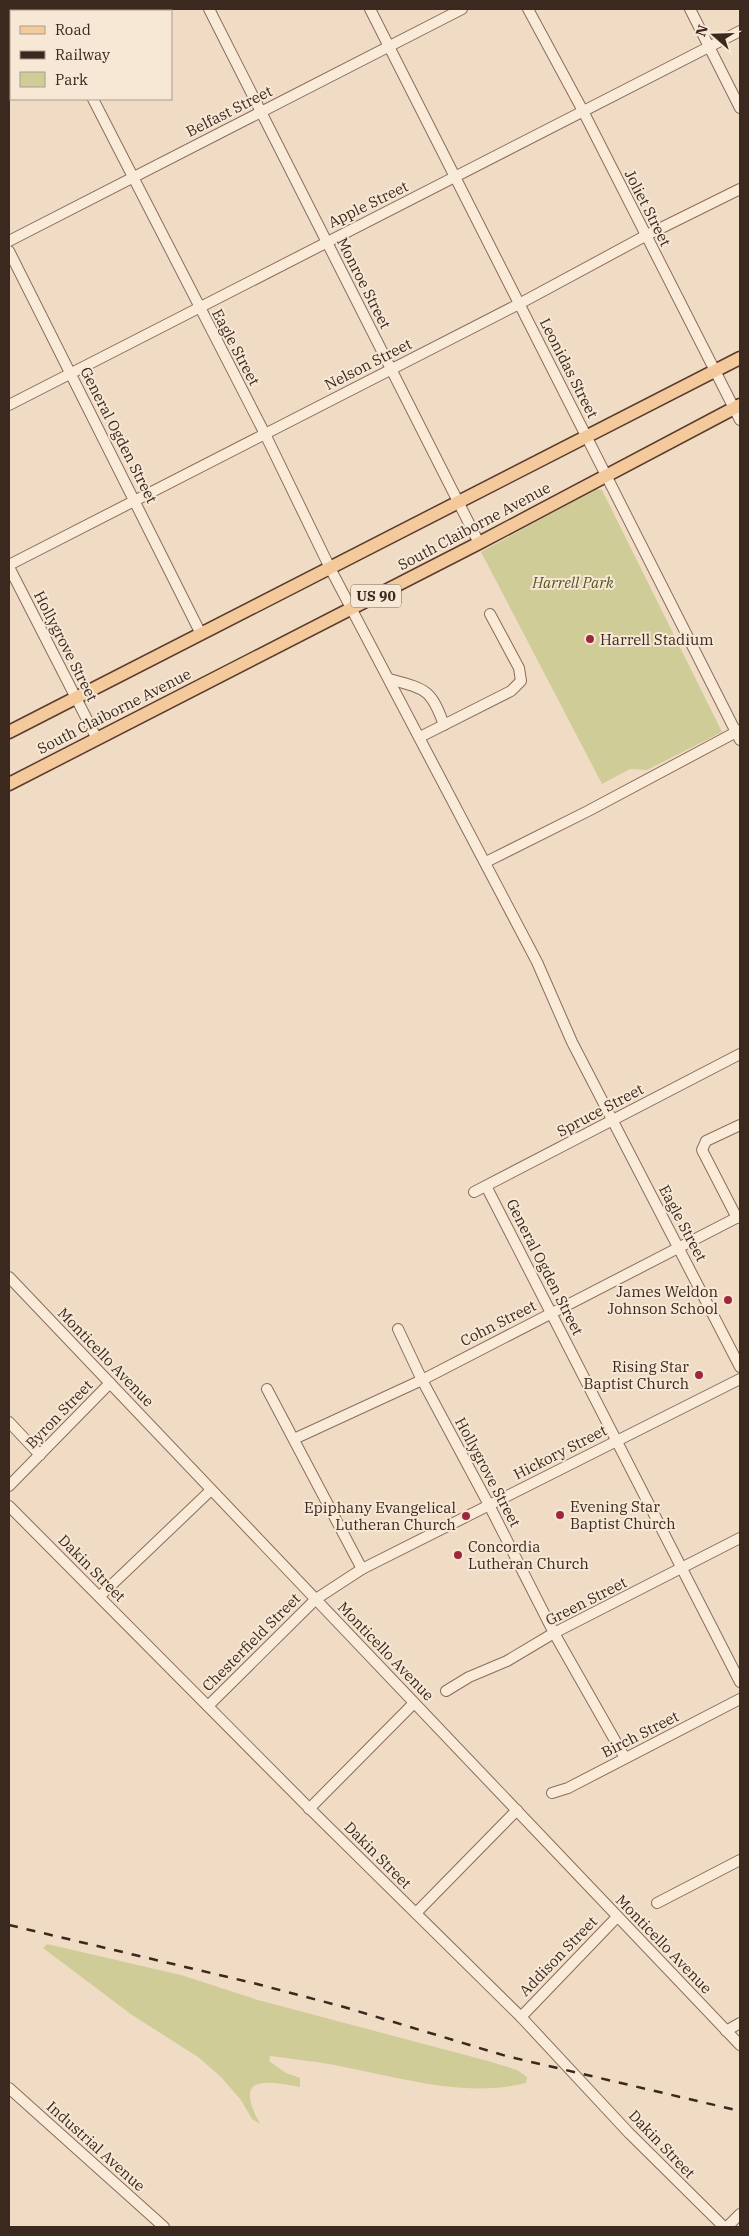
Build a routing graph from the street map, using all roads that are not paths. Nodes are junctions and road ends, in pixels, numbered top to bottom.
1 (209, 9) edge
2 (370, 9) edge
3 (462, 9) edge
4 (528, 9) edge
5 (690, 9) edge
6 (740, 31) edge
7 (390, 46) junction
8 (709, 47) junction
9 (93, 100) edge
10 (740, 108) edge
11 (262, 111) junction
12 (583, 111) junction
13 (132, 178) junction
14 (456, 178) junction
15 (740, 189) edge
16 (645, 236) junction
17 (9, 241) edge
18 (326, 242) junction
19 (9, 251) edge
20 (519, 304) junction
21 (199, 308) junction
22 (740, 358) edge
23 (391, 369) junction
24 (714, 371) junction
25 (71, 373) junction
26 (9, 405) edge
27 (737, 406) edge
28 (740, 420) edge
29 (265, 434) junction
30 (587, 437) junction
31 (606, 474) junction
32 (135, 500) junction
33 (459, 503) junction
34 (479, 543) junction
35 (9, 566) edge
36 (330, 568) junction
37 (351, 608) junction
38 (490, 614) dead end
39 (201, 634) junction
40 (389, 679) junction
41 (76, 698) junction
42 (444, 725) junction
43 (9, 732) edge
44 (739, 734) edge
45 (420, 737) junction
46 (97, 739) junction
47 (9, 784) edge
48 (486, 862) junction
49 (739, 1057) edge
50 (612, 1120) junction
51 (740, 1125) edge
52 (486, 1186) junction
53 (474, 1192) dead end
54 (739, 1217) edge
55 (679, 1247) junction
56 (9, 1277) edge
57 (552, 1312) junction
58 (398, 1330) dead end
59 (740, 1367) edge
60 (740, 1379) edge
61 (422, 1380) junction
62 (110, 1383) junction
63 (267, 1389) dead end
64 (9, 1422) edge
65 (294, 1439) junction
66 (617, 1440) junction
67 (40, 1455) junction
68 (9, 1486) edge
69 (211, 1490) junction
70 (489, 1505) junction
71 (9, 1506) edge
72 (740, 1538) edge
73 (682, 1568) junction
74 (362, 1569) junction
75 (100, 1596) junction
76 (316, 1599) junction
77 (554, 1633) junction
78 (740, 1682) edge
79 (446, 1691) dead end
80 (740, 1699) edge
81 (414, 1703) junction
82 (208, 1706) junction
83 (625, 1758) junction
84 (552, 1794) dead end
85 (309, 1808) junction
86 (517, 1810) junction
87 (740, 1860) edge
88 (657, 1903) dead end
89 (416, 1913) junction
90 (617, 1917) junction
91 (521, 2017) junction
92 (740, 2023) edge
93 (726, 2031) junction
94 (740, 2045) edge
95 (9, 2088) edge
96 (740, 2214) edge
97 (164, 2227) edge
98 (725, 2227) edge

1 - 11 street, Monroe Street
2 - 7 street, Leonidas Street
3 - 7 street, Belfast Street
4 - 12 street, Joliet Street
5 - 8 street
6 - 8 street, Apple Street
7 - 11 street, Belfast Street
7 - 14 street, Leonidas Street
8 - 10 street
8 - 12 street, Apple Street
9 - 13 street, Eagle Street
11 - 13 street, Belfast Street
11 - 18 street, Monroe Street
12 - 14 street, Apple Street
12 - 16 street, Joliet Street
13 - 17 street, Belfast Street
13 - 21 street, Eagle Street
14 - 18 street, Apple Street
14 - 20 street, Leonidas Street
15 - 16 street, Nelson Street
16 - 20 street, Nelson Street
16 - 24 street, Joliet Street
18 - 21 street, Apple Street
18 - 23 street, Monroe Street
19 - 25 street, General Ogden Street
20 - 23 street, Nelson Street
20 - 30 street, Leonidas Street
21 - 25 street, Apple Street
21 - 29 street, Eagle Street
22 - 24 main road, South Claiborne Avenue
23 - 29 street, Nelson Street
23 - 33 street, Monroe Street
24 - 27 street, Joliet Street
24 - 30 main road, South Claiborne Avenue
25 - 26 street, Apple Street
25 - 32 street, General Ogden Street
27 - 28 street, Joliet Street
27 - 31 main road, South Claiborne Avenue / US 90
29 - 32 street, Nelson Street
29 - 36 street, Eagle Street
30 - 31 street, Leonidas Street
30 - 33 main road, South Claiborne Avenue
31 - 34 main road, South Claiborne Avenue / US 90
31 - 44 street, Leonidas Street
32 - 35 street, Nelson Street
32 - 39 street, General Ogden Street
33 - 34 street, Monroe Street
33 - 36 main road, South Claiborne Avenue
34 - 37 main road, South Claiborne Avenue / US 90
35 - 41 street, Hollygrove Street
36 - 37 street, Eagle Street
36 - 39 main road, South Claiborne Avenue
37 - 40 street, Eagle Street
37 - 46 main road, South Claiborne Avenue / US 90
38 - 42 street
39 - 41 main road, South Claiborne Avenue
40 - 42 street
40 - 45 street, Eagle Street
41 - 43 main road, South Claiborne Avenue
41 - 46 street, Hollygrove Street
42 - 45 street
44 - 48 street
45 - 48 street, Eagle Street
46 - 47 main road, South Claiborne Avenue / US 90
48 - 50 street, Eagle Street
49 - 50 street, Spruce Street
50 - 52 street, Spruce Street
50 - 55 street, Eagle Street
51 - 54 street
52 - 53 street, Spruce Street
52 - 57 street, General Ogden Street
54 - 55 street, Cohn Street
55 - 57 street, Cohn Street
55 - 59 street, Eagle Street
56 - 62 street, Monticello Avenue
57 - 61 street, Cohn Street
57 - 66 street, General Ogden Street
58 - 61 street, Hollygrove Street
60 - 66 street, Hickory Street
61 - 65 street, Cohn Street
61 - 70 street, Hollygrove Street
62 - 67 street, Byron Street
62 - 69 street, Monticello Avenue
63 - 65 street
64 - 67 street
65 - 74 street
66 - 70 street, Hickory Street
66 - 73 street, General Ogden Street
67 - 68 street, Byron Street
69 - 75 street
69 - 76 street, Monticello Avenue
70 - 74 street, Hickory Street
70 - 77 street, Hollygrove Street
71 - 75 street, Dakin Street
72 - 73 street, Green Street
73 - 77 street, Green Street
73 - 78 street, General Ogden Street
74 - 76 street, Hickory Street
75 - 82 street, Dakin Street
76 - 81 street, Monticello Avenue
76 - 82 street, Chesterfield Street
77 - 79 street, Green Street
77 - 83 street, Hollygrove Street
80 - 83 street, Birch Street
81 - 85 street
81 - 86 street, Monticello Avenue
82 - 85 street, Dakin Street
83 - 84 street, Birch Street
85 - 89 street, Dakin Street
86 - 89 street
86 - 90 street, Monticello Avenue
87 - 88 street
89 - 91 street, Dakin Street
90 - 91 street, Addison Street
90 - 93 street, Monticello Avenue
91 - 98 street, Dakin Street
92 - 93 street
93 - 94 street, Monticello Avenue
95 - 97 street, Industrial Avenue
96 - 98 street

